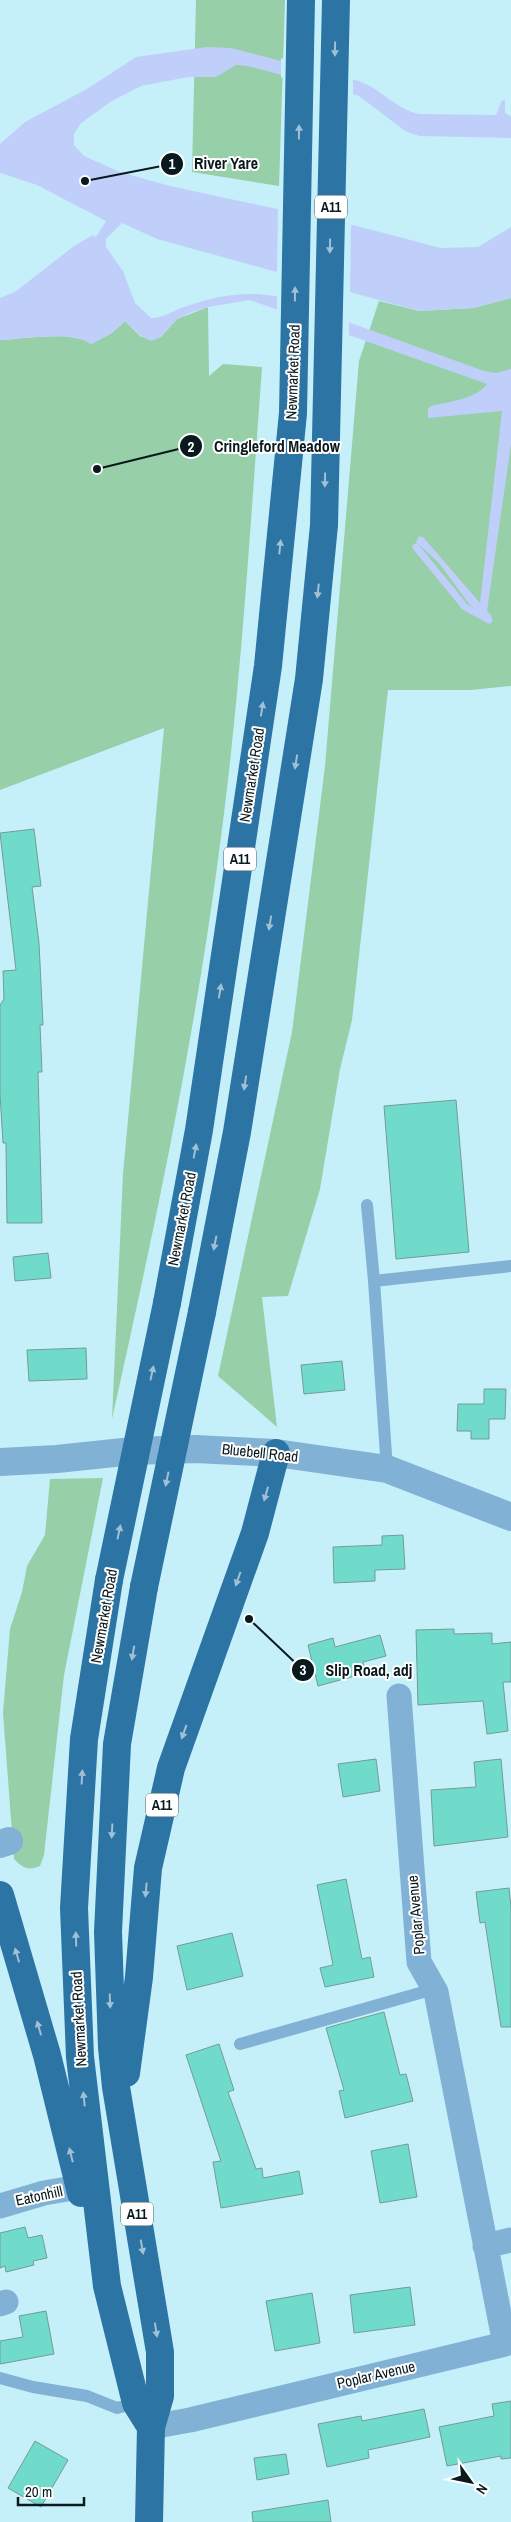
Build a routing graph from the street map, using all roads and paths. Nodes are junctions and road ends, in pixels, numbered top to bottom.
1 (301, 0) edge
2 (336, 0) edge
3 (367, 1205) dead end
4 (511, 1266) edge
5 (374, 1281) junction
6 (276, 1453) junction
7 (0, 1462) edge
8 (388, 1469) junction
9 (511, 1518) edge
10 (399, 1696) dead end
11 (0, 1895) edge
12 (434, 1989) junction
13 (240, 2044) dead end
14 (116, 2087) junction
15 (79, 2187) junction
16 (0, 2206) edge
17 (511, 2240) edge
18 (486, 2246) junction
19 (107, 2286) junction
20 (0, 2378) edge
21 (136, 2404) junction
22 (151, 2427) junction
23 (149, 2522) edge

19 -> 1 highway, Newmarket Road / A11, bridge
2 -> 14 highway, Newmarket Road / A11, bridge
3 - 5 lane
4 - 5 lane
5 - 8 lane
6 - 7 street, Bluebell Road
6 - 8 street, Bluebell Road
6 -> 14 highway, A11
8 - 9 street, Bluebell Road
10 - 12 street, Poplar Avenue
15 -> 11 highway
12 - 13 lane
12 - 18 street, Poplar Avenue
14 -> 22 highway, Newmarket Road / A11
15 - 16 street, Eatonhill
15 - 19 highway
17 - 18 street
18 - 22 street, Poplar Avenue
19 - 21 highway, Newmarket Road / A11
20 - 21 lane
21 - 22 highway, Newmarket Road / A11
22 - 23 highway, Newmarket Road / A11

